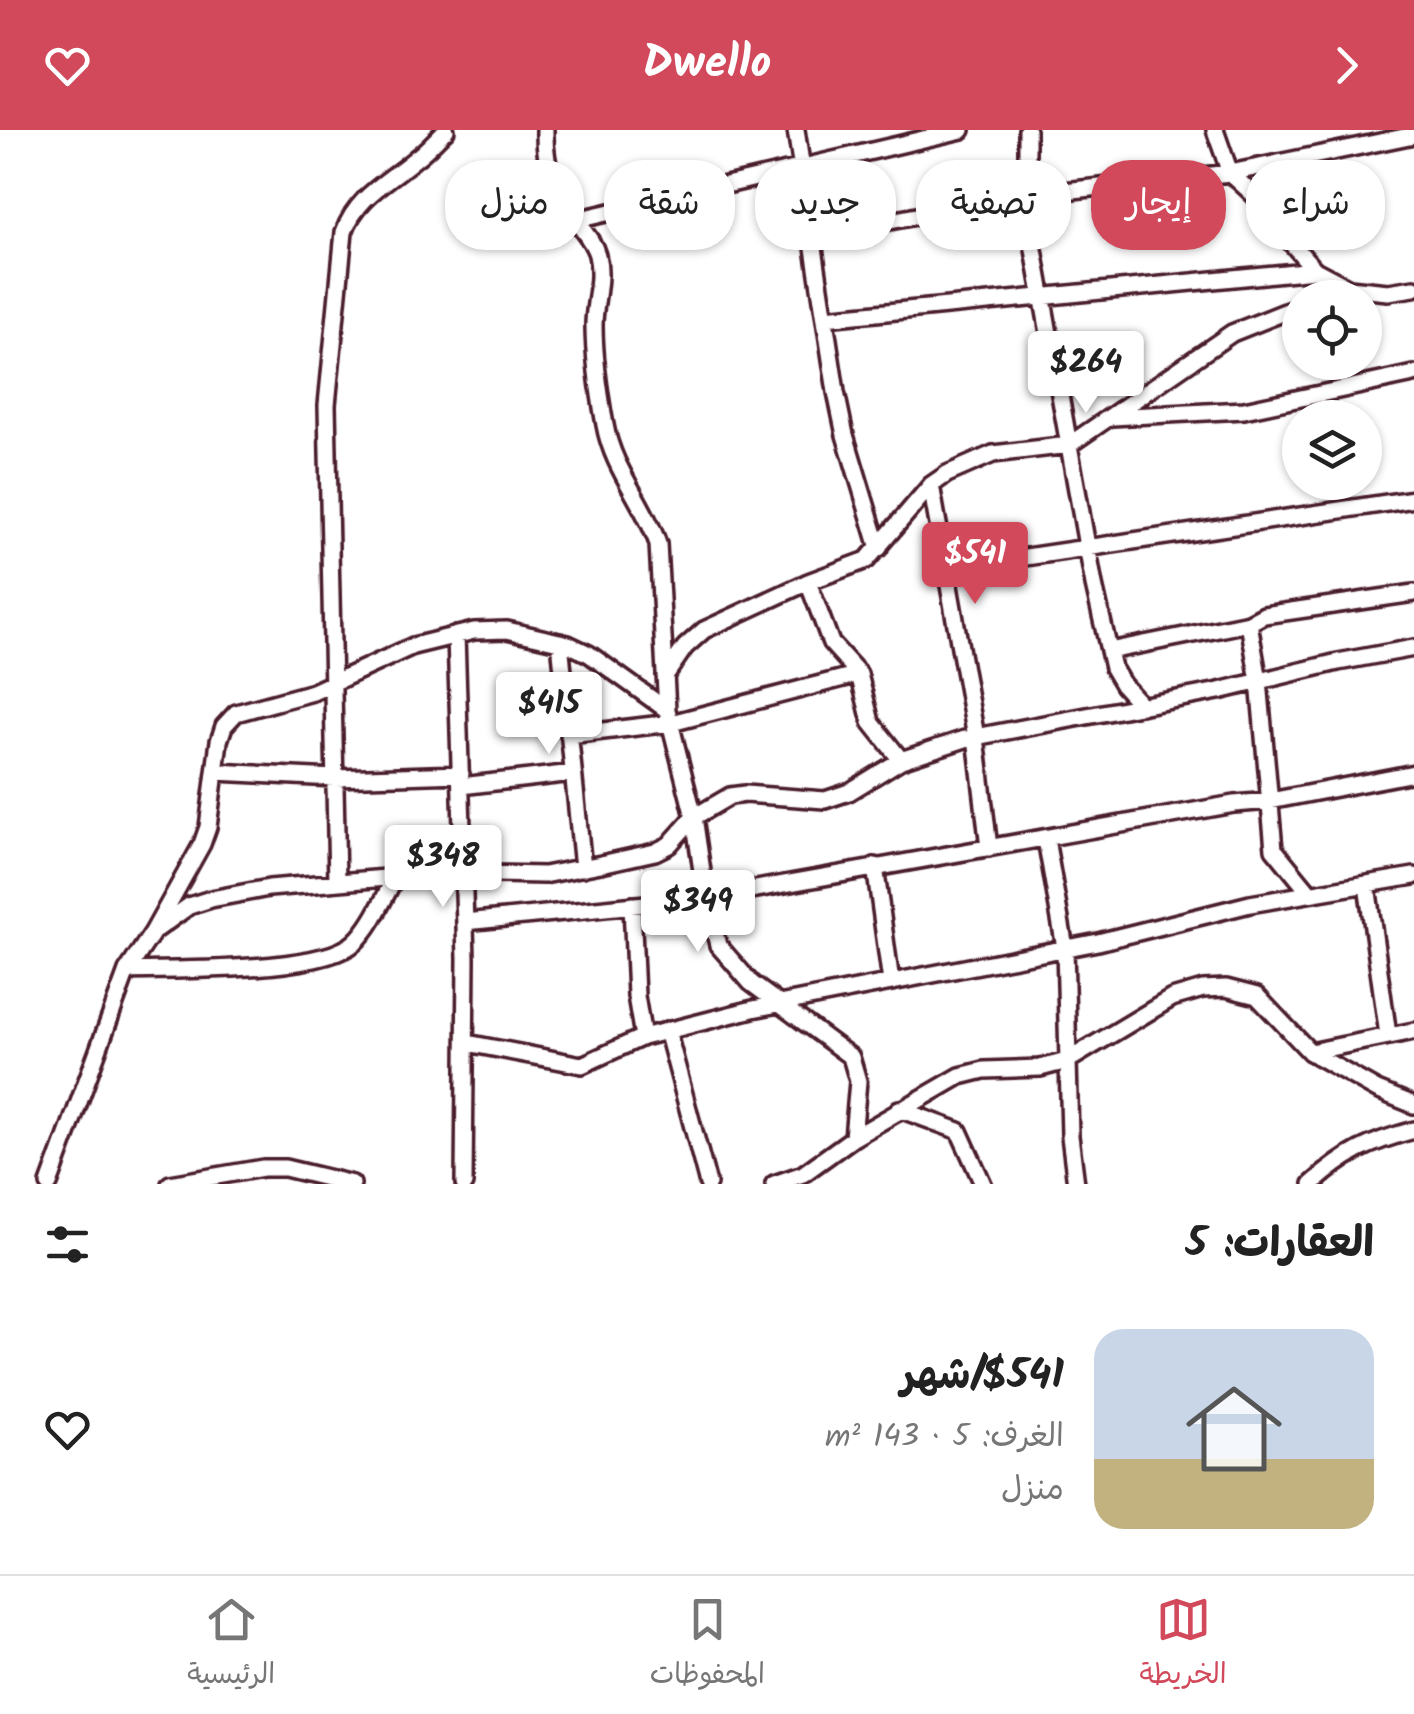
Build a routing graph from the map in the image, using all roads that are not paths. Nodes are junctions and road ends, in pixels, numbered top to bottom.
1 (446, 130) edge
2 (545, 130) edge
3 (796, 130) edge
4 (962, 130) edge
5 (1027, 130) edge
6 (1215, 130) edge
7 (1414, 135) edge
8 (547, 160) edge
9 (800, 160) edge
10 (842, 160) edge
11 (1027, 160) edge
12 (1230, 173) junction
13 (755, 180) edge
14 (1071, 190) edge
15 (584, 218) edge
16 (584, 233) edge
17 (813, 250) edge
18 (1035, 250) edge
19 (1315, 270) junction
20 (1333, 280) edge
21 (1414, 288) edge
22 (1382, 291) edge
23 (1042, 299) junction
24 (1282, 313) edge
25 (824, 318) junction
26 (1414, 374) edge
27 (1109, 418) junction
28 (1069, 445) junction
29 (931, 485) junction
30 (1414, 499) edge
31 (1088, 547) junction
32 (879, 548) junction
33 (946, 569) junction
34 (808, 582) junction
35 (1414, 593) edge
36 (1249, 623) junction
37 (456, 635) junction
38 (560, 642) junction
39 (1414, 648) edge
40 (1109, 651) junction
41 (860, 674) junction
42 (665, 676) junction
43 (1260, 681) junction
44 (334, 683) junction
45 (1142, 706) junction
46 (669, 716) junction
47 (569, 735) junction
48 (976, 736) junction
49 (901, 760) junction
50 (215, 772) junction
51 (573, 773) junction
52 (1414, 773) edge
53 (335, 778) junction
54 (461, 780) junction
55 (1270, 802) junction
56 (694, 817) junction
57 (1046, 838) junction
58 (989, 848) junction
59 (875, 866) junction
60 (583, 868) junction
61 (464, 874) junction
62 (396, 876) junction
63 (1414, 876) edge
64 (337, 882) junction
65 (1366, 886) junction
66 (1310, 893) junction
67 (706, 898) junction
68 (632, 905) junction
69 (465, 922) junction
70 (153, 932) junction
71 (1065, 948) junction
72 (127, 971) junction
73 (891, 982) junction
74 (780, 1005) junction
75 (668, 1030) junction
76 (1414, 1031) edge
77 (1388, 1035) junction
78 (642, 1036) junction
79 (467, 1043) junction
80 (1310, 1052) junction
81 (1068, 1061) junction
82 (1414, 1105) edge
83 (899, 1109) junction
84 (1414, 1130) edge
85 (854, 1138) junction
86 (48, 1184) edge
87 (170, 1184) edge
88 (352, 1184) edge
89 (464, 1184) edge
90 (708, 1184) edge
91 (774, 1184) edge
92 (983, 1184) edge
93 (1076, 1184) edge
94 (1312, 1184) edge

1 - 44 street
2 - 8 street
3 - 9 street
4 - 10 street
5 - 11 street
6 - 12 street
7 - 12 street
12 - 14 street
12 - 19 street
13 - 15 street
16 - 42 street
17 - 25 street
18 - 23 street
19 - 20 street
19 - 23 street
21 - 22 street
23 - 25 street
23 - 28 street
24 - 27 street
25 - 32 street
26 - 27 street
27 - 28 street
28 - 29 street
28 - 31 street
29 - 32 street
29 - 33 street
30 - 31 street
31 - 33 street
31 - 40 street
32 - 34 street
33 - 48 street
34 - 41 street
34 - 42 street
35 - 36 street
36 - 40 street
36 - 43 street
37 - 38 street
37 - 44 street
37 - 54 street
38 - 46 street
38 - 47 street
39 - 43 street
40 - 45 street
41 - 46 street
41 - 49 street
42 - 46 street
43 - 45 street
43 - 55 street
44 - 50 street
44 - 53 street
45 - 48 street
46 - 47 street
46 - 56 street
47 - 51 street
48 - 49 street
48 - 58 street
49 - 56 street
50 - 53 street
50 - 70 street
51 - 54 street
51 - 60 street
52 - 55 street
53 - 54 street
53 - 64 street
54 - 61 street
55 - 57 street
55 - 66 street
56 - 60 street
56 - 67 street
57 - 58 street
57 - 71 street
58 - 59 street
59 - 67 street
59 - 73 street
60 - 61 street
61 - 62 street
61 - 69 street
62 - 64 street
62 - 72 street
63 - 65 street
64 - 70 street
65 - 66 street
65 - 77 street
66 - 71 street
67 - 68 street
67 - 74 street
68 - 69 street
68 - 78 street
69 - 79 street
70 - 72 street
71 - 73 street
71 - 81 street
72 - 86 street
73 - 74 street
74 - 75 street
74 - 85 street
75 - 78 street
75 - 90 street
76 - 77 street
77 - 80 street
78 - 79 street
79 - 89 street
80 - 81 street
80 - 82 street
81 - 83 street
81 - 93 street
83 - 85 street
83 - 92 street
84 - 94 street
85 - 91 street
87 - 88 street

